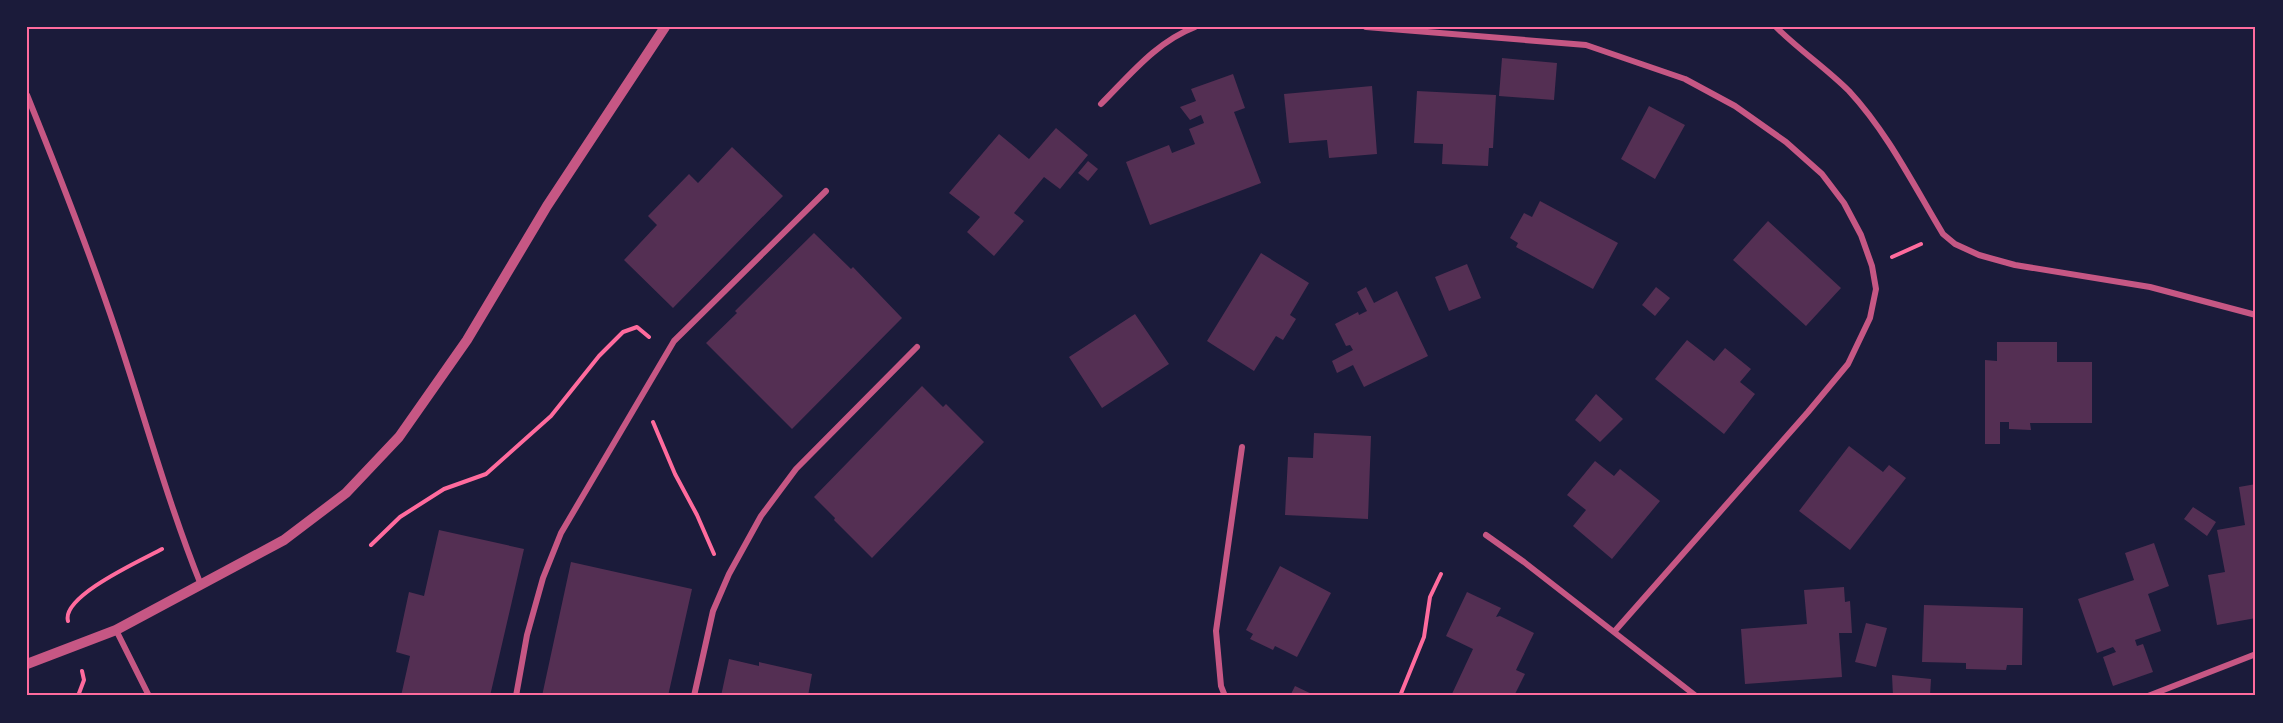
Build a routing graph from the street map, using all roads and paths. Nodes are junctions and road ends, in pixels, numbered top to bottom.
1 (665, 27) edge
2 (1195, 27) edge
3 (1366, 27) edge
4 (1776, 27) edge
5 (27, 95) edge
6 (1101, 104) dead end
7 (826, 191) dead end
8 (1943, 234) junction
9 (1872, 266) junction
10 (2256, 315) edge
11 (916, 347) dead end
12 (668, 351) junction
13 (642, 395) junction
14 (1242, 447) dead end
15 (1486, 535) dead end
16 (371, 545) dead end
17 (729, 574) junction
18 (1441, 574) dead end
19 (201, 585) junction
20 (116, 630) junction
21 (1614, 632) junction
22 (2256, 654) edge
23 (27, 664) edge
24 (149, 696) edge
25 (516, 696) edge
26 (694, 696) edge
27 (1225, 696) edge
28 (1400, 696) edge
29 (1696, 696) edge
30 (2148, 696) edge

1 - 19 street
2 - 6 street
3 - 9 street
4 - 8 street
5 - 19 street
7 - 12 street
8 - 9 path
8 - 10 street
9 - 21 street
11 - 17 street
12 - 13 street
12 - 16 path
13 - 17 path
13 - 25 street
14 - 27 street
15 - 21 street
17 - 26 street
18 - 28 path
19 - 20 street
20 - 23 street
20 - 24 street
21 - 29 street
22 - 30 street

